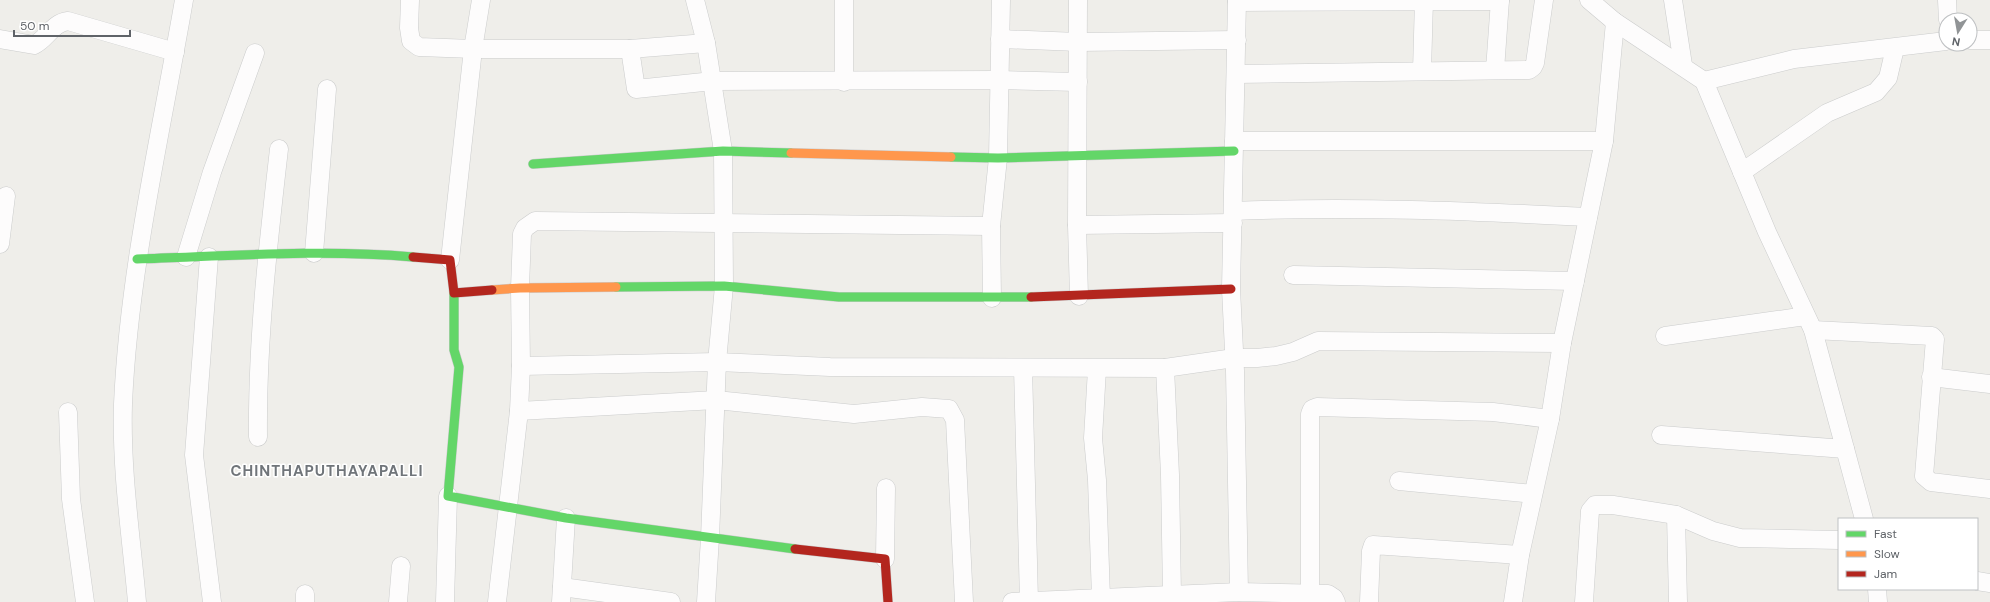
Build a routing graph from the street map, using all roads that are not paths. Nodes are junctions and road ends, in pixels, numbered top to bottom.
1 (184, 0) edge
2 (410, 0) edge
3 (480, 0) edge
4 (695, 0) edge
5 (844, 0) edge
6 (1001, 0) edge
7 (1078, 0) edge
8 (1424, 0) edge
9 (1500, 0) edge
10 (1544, 0) edge
11 (1589, 0) edge
12 (1673, 0) edge
13 (1947, 0) edge
14 (1237, 1) edge
15 (1948, 12) edge
16 (1615, 22) junction
17 (0, 39) edge
18 (1000, 39) junction
19 (1237, 40) junction
20 (1978, 40) edge
21 (1990, 40) edge
22 (1078, 42) junction
23 (1938, 42) edge
24 (706, 43) junction
25 (1895, 48) junction
26 (473, 49) junction
27 (630, 49) junction
28 (175, 52) junction
29 (254, 53) dead end
30 (1683, 65) junction
31 (1496, 70) junction
32 (1422, 71) junction
33 (1236, 74) junction
34 (999, 80) junction
35 (712, 81) junction
36 (1704, 81) junction
37 (844, 82) junction
38 (1078, 82) junction
39 (326, 89) dead end
40 (1604, 141) junction
41 (1234, 146) junction
42 (279, 150) dead end
43 (723, 151) junction
44 (1078, 155) junction
45 (998, 158) junction
46 (533, 164) dead end
47 (1742, 172) junction
48 (6, 196) dead end
49 (1233, 217) junction
50 (1588, 217) junction
51 (724, 223) junction
52 (991, 226) junction
53 (1077, 226) junction
54 (0, 244) edge
55 (267, 253) junction
56 (314, 253) junction
57 (209, 257) junction
58 (186, 258) junction
59 (137, 259) junction
60 (450, 260) junction
61 (1293, 275) dead end
62 (1576, 281) junction
63 (724, 286) junction
64 (520, 288) junction
65 (1231, 289) junction
66 (454, 293) junction
67 (1079, 296) junction
68 (992, 298) junction
69 (1810, 323) junction
70 (1665, 336) dead end
71 (1562, 343) junction
72 (1234, 358) junction
73 (717, 362) junction
74 (521, 366) junction
75 (1023, 368) junction
76 (1165, 368) junction
77 (1097, 369) junction
78 (1930, 377) junction
79 (1990, 384) edge
80 (716, 400) junction
81 (519, 411) junction
82 (68, 412) dead end
83 (1550, 419) junction
84 (1661, 435) dead end
85 (258, 437) dead end
86 (1845, 449) junction
87 (1399, 481) dead end
88 (886, 488) dead end
89 (1990, 489) edge
90 (1533, 494) junction
91 (448, 496) junction
92 (507, 507) junction
93 (1676, 515) junction
94 (566, 518) junction
95 (1864, 518) edge
96 (710, 538) junction
97 (1838, 540) edge
98 (1520, 555) junction
99 (885, 559) junction
100 (400, 566) dead end
101 (1978, 581) edge
102 (1990, 583) edge
103 (1877, 590) edge
104 (1239, 592) junction
105 (1310, 593) junction
106 (561, 595) edge
107 (1172, 595) junction
108 (1101, 598) junction
109 (1030, 601) junction
110 (1054, 601) edge
111 (85, 602) edge
112 (137, 602) edge
113 (212, 602) edge
114 (398, 602) edge
115 (445, 602) edge
116 (497, 602) edge
117 (671, 602) edge
118 (706, 602) edge
119 (888, 602) edge
120 (964, 602) edge
121 (1012, 602) edge
122 (1336, 602) edge
123 (1369, 602) edge
124 (1513, 602) edge
125 (1584, 602) edge
126 (1678, 602) edge
127 (1878, 602) edge

1 - 28 street
2 - 26 street
3 - 26 street
4 - 24 street
5 - 37 street
6 - 18 street
7 - 22 street
8 - 9 street
8 - 14 street
8 - 32 street
9 - 31 street
10 - 31 street
11 - 16 street
12 - 30 street
13 - 15 street
14 - 19 street
16 - 30 street
16 - 40 street
17 - 28 street
18 - 22 street
18 - 34 street
19 - 22 street
19 - 33 street
20 - 21 street
22 - 38 street
23 - 25 street
24 - 27 street
24 - 35 street
25 - 36 street
25 - 47 street
26 - 27 street
26 - 60 street
27 - 35 street
28 - 59 street
29 - 58 street
30 - 36 street
31 - 32 street
32 - 33 street
33 - 41 street
34 - 37 street
34 - 38 street
34 - 45 street
35 - 37 street
35 - 43 street
36 - 47 street
38 - 44 street
39 - 56 street
40 - 41 street
40 - 50 street
41 - 44 street
41 - 49 street
42 - 55 street
43 - 45 street
43 - 46 street
43 - 51 street
44 - 45 street
44 - 53 street
45 - 52 street
47 - 69 street
48 - 54 street
49 - 50 street
49 - 53 street
49 - 65 street
50 - 62 street
51 - 52 street
51 - 63 street
51 - 64 street
52 - 68 street
53 - 67 street
55 - 56 street
55 - 57 street
55 - 85 street
56 - 60 street
57 - 58 street
57 - 113 street
58 - 59 street
59 - 112 street
60 - 66 street
61 - 62 street
62 - 71 street
63 - 64 street
63 - 68 street
63 - 73 street
64 - 66 street
64 - 74 street
65 - 67 street
65 - 72 street
66 - 91 street
67 - 68 street
69 - 70 street
69 - 78 street
69 - 86 street
71 - 72 street
71 - 83 street
72 - 76 street
72 - 104 street
73 - 74 street
73 - 75 street
73 - 80 street
74 - 81 street
75 - 77 street
75 - 109 street
76 - 77 street
76 - 107 street
77 - 108 street
78 - 79 street
78 - 89 street
80 - 81 street
80 - 96 street
80 - 120 street
81 - 92 street
82 - 111 street
83 - 90 street
83 - 105 street
84 - 86 street
86 - 95 street
87 - 90 street
88 - 99 street
90 - 98 street
91 - 92 street
91 - 115 street
92 - 94 street
92 - 116 street
93 - 97 street
93 - 125 street
93 - 126 street
94 - 96 street
94 - 106 street
96 - 99 street
96 - 118 street
98 - 123 street
98 - 124 street
99 - 119 street
100 - 114 street
101 - 102 street
103 - 127 street
104 - 105 street
104 - 107 street
105 - 122 street
106 - 117 street
107 - 108 street
108 - 110 street
109 - 110 street
109 - 121 street

